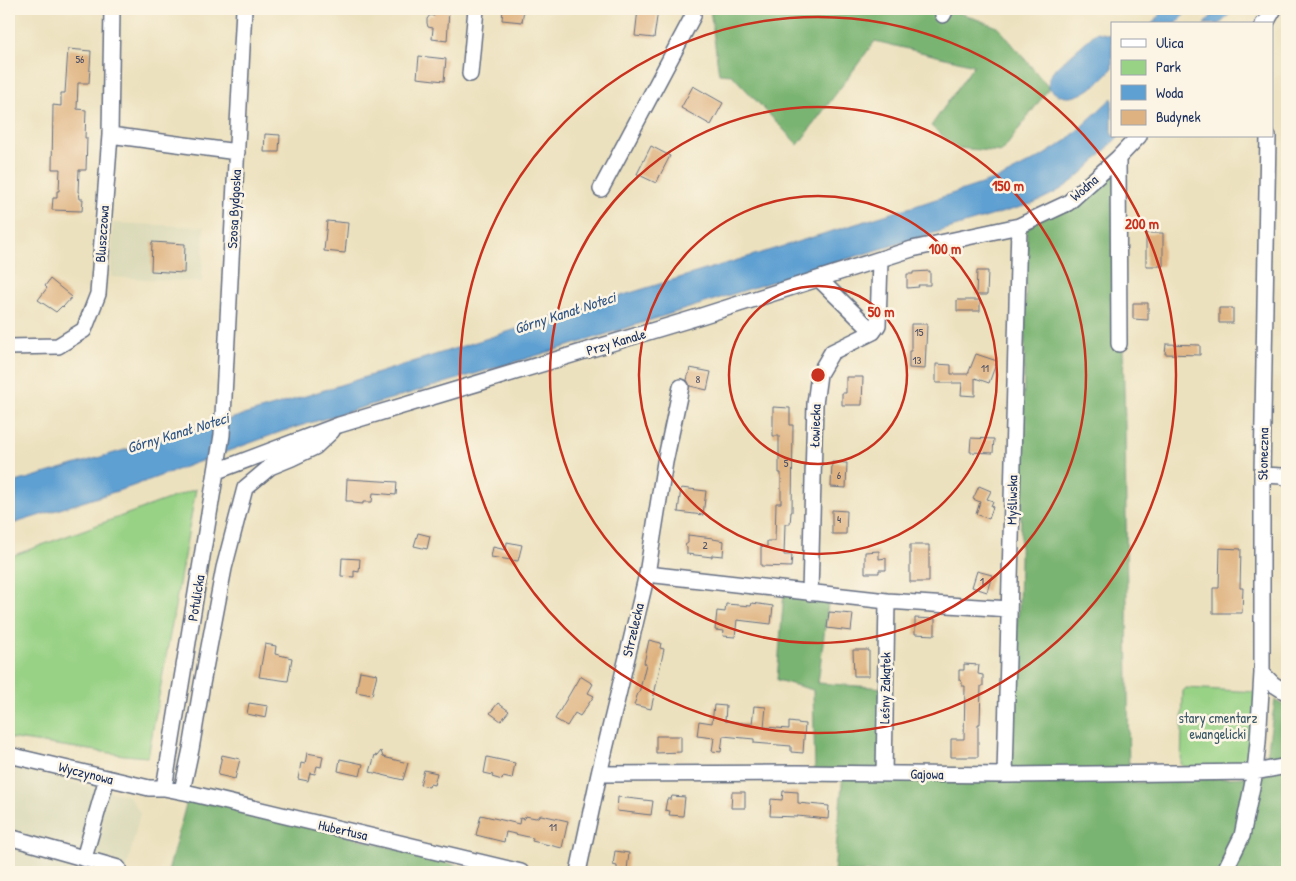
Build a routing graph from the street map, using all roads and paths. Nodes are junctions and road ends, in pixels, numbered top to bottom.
1 (112, 9) edge
2 (244, 9) edge
3 (476, 9) edge
4 (693, 12) edge
5 (470, 74) dead end
6 (110, 135) junction
7 (1138, 138) edge
8 (1268, 138) edge
9 (237, 152) junction
10 (1118, 158) junction
11 (601, 189) dead end
12 (1019, 226) junction
13 (880, 260) junction
14 (819, 279) junction
15 (872, 332) junction
16 (1119, 344) dead end
17 (9, 347) edge
18 (682, 387) dead end
19 (224, 408) joint
20 (338, 425) junction
21 (218, 466) junction
22 (1262, 475) junction
23 (1287, 478) edge
24 (646, 574) junction
25 (810, 593) junction
26 (887, 601) junction
27 (1009, 609) junction
28 (1262, 673) junction
29 (1287, 693) edge
30 (9, 755) edge
31 (1287, 766) edge
32 (1255, 772) junction
33 (598, 774) junction
34 (884, 774) junction
35 (1005, 775) junction
36 (106, 778) junction
37 (164, 788) junction
38 (182, 791) junction
39 (9, 837) edge
40 (84, 858) junction
41 (116, 872) edge
42 (521, 872) edge
43 (578, 872) edge
44 (1224, 872) edge

1 - 6 street, Bluszczowa
2 - 9 street, Szosa Bydgoska
3 - 5 street
4 - 11 street
6 - 9 street
6 - 17 street, Bluszczowa
7 - 10 street, Wodna
8 - 22 street, Słoneczna
9 - 19 street, Szosa Bydgoska
10 - 12 street, Wodna
10 - 16 street
12 - 13 street, Przy Kanale
12 - 27 street, Myśliwska
13 - 14 street, Przy Kanale
13 - 15 street
14 - 15 street
14 - 20 street, Przy Kanale
15 - 25 street, Łowiecka
18 - 24 street, Strzelecka
19 - 21 street, Potulicka
20 - 21 street, Przy Kanale
20 - 38 street
21 - 37 street, Potulicka
22 - 23 street
22 - 28 street, Słoneczna
24 - 25 street
24 - 33 street, Strzelecka
25 - 26 street
26 - 27 street
26 - 34 street, Leśny Zakątek
27 - 35 street, Myśliwska
28 - 29 street
28 - 32 street, Słoneczna
30 - 36 street, Wyczynowa
31 - 32 street
32 - 35 street, Gajowa
32 - 44 street, Słoneczna
33 - 34 street, Gajowa
33 - 43 street, Strzelecka
34 - 35 street, Gajowa
36 - 37 street, Wyczynowa
36 - 40 street
37 - 38 street, Hubertusa
38 - 42 street, Hubertusa
39 - 40 street
40 - 41 street

